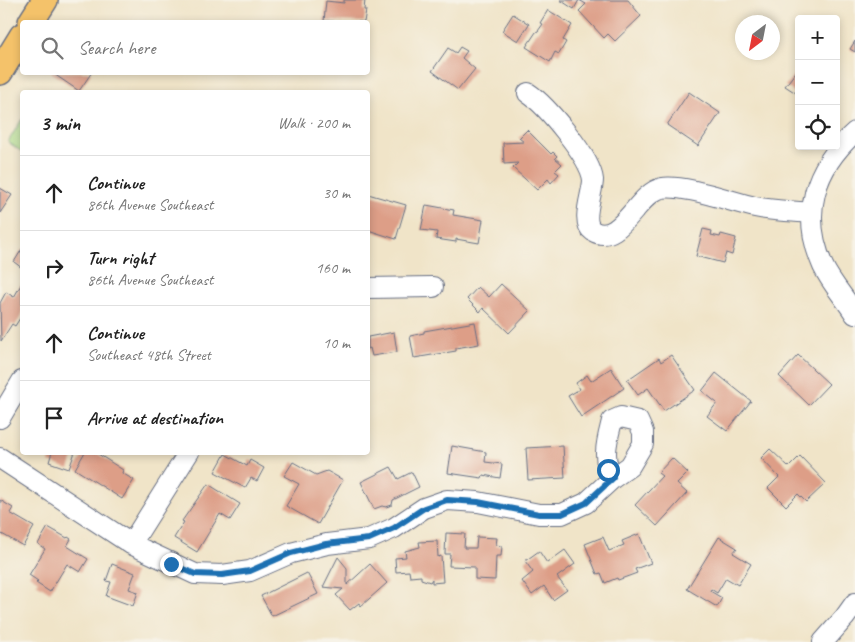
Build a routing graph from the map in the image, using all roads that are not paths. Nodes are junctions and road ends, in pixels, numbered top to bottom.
1 (45, 0) edge
2 (32, 20) edge
3 (20, 39) edge
4 (0, 72) edge
5 (528, 92) dead end
6 (855, 132) edge
7 (812, 213) junction
8 (433, 287) dead end
9 (370, 288) edge
10 (855, 314) edge
11 (20, 384) edge
12 (0, 418) edge
13 (187, 455) edge
14 (0, 458) edge
15 (613, 478) dead end
16 (131, 544) junction
17 (855, 603) edge
18 (823, 642) edge

1 - 2 main road
3 - 4 main road
5 - 7 street
6 - 7 street
7 - 10 street
8 - 9 street
11 - 12 street
13 - 16 street
14 - 16 street
15 - 16 street
17 - 18 street

